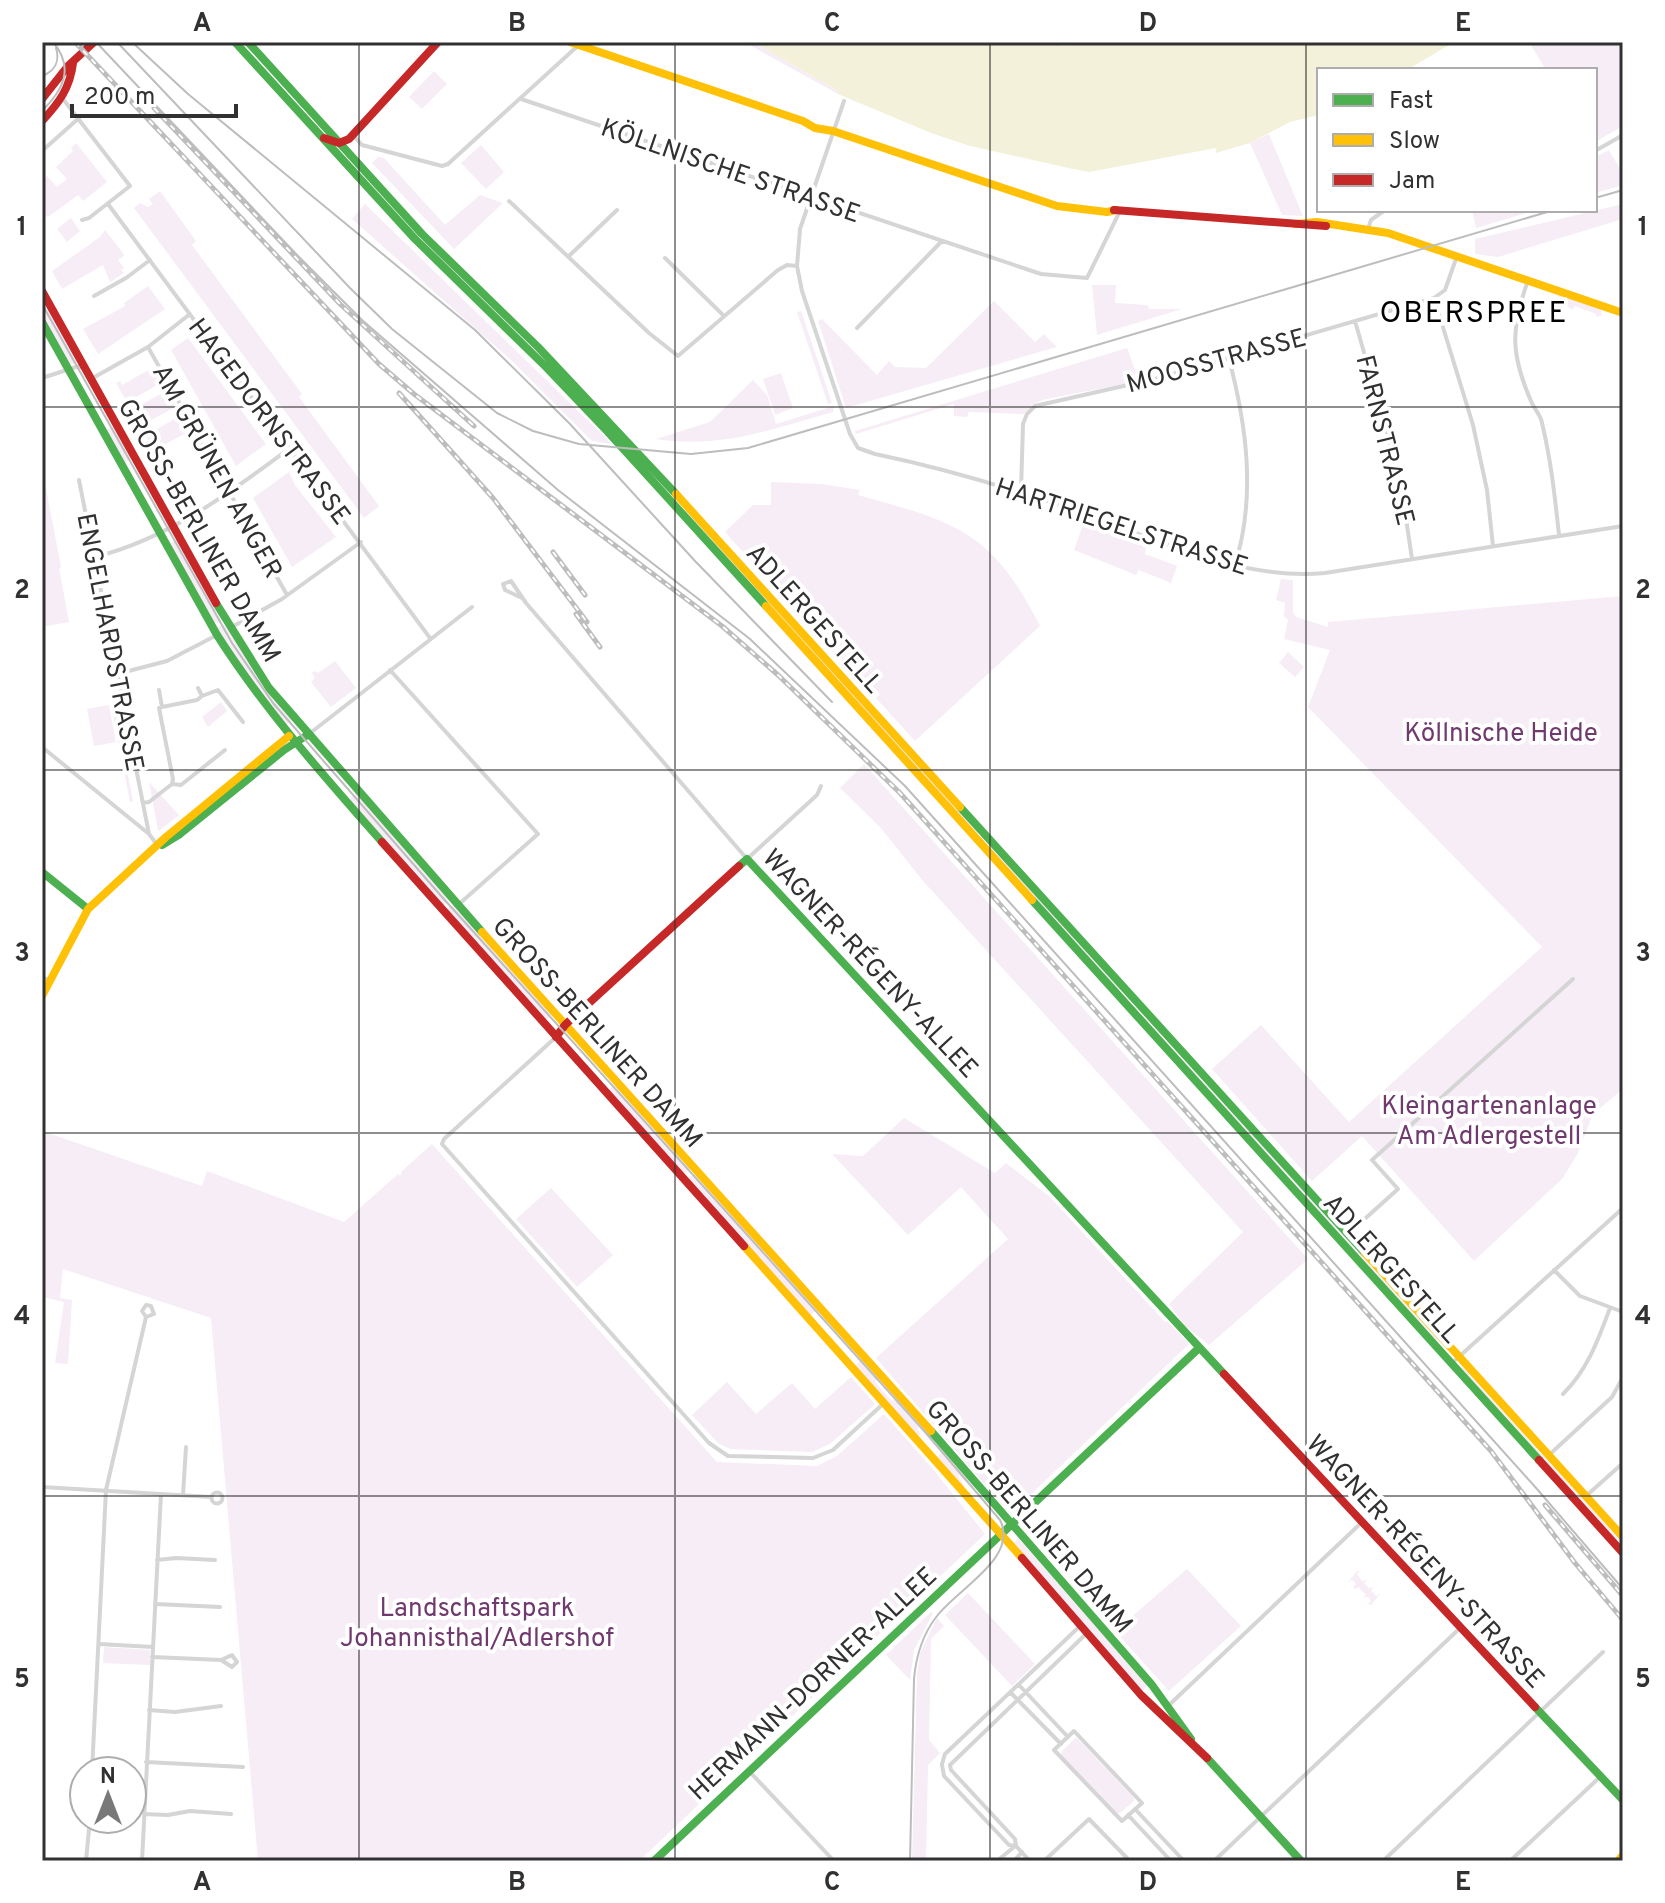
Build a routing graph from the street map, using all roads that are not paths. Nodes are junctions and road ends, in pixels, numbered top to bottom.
1 (94, 42) edge
2 (235, 42) edge
3 (248, 42) edge
4 (438, 42) edge
5 (577, 43) edge
6 (73, 61) junction
7 (42, 99) edge
8 (521, 99) junction
9 (844, 101) dead end
10 (66, 103) junction
11 (79, 118) junction
12 (42, 121) edge
13 (833, 131) junction
14 (353, 135) junction
15 (1623, 135) edge
16 (324, 138) junction
17 (339, 143) junction
18 (1597, 150) edge
19 (42, 151) edge
20 (811, 197) junction
21 (509, 201) dead end
22 (108, 204) junction
23 (617, 210) dead end
24 (1118, 210) junction
25 (1382, 212) edge
26 (82, 220) dead end
27 (1368, 229) junction
28 (942, 241) junction
29 (569, 256) junction
30 (1457, 256) junction
31 (665, 258) dead end
32 (150, 260) junction
33 (797, 266) junction
34 (1528, 280) junction
35 (42, 291) edge
36 (94, 296) dead end
37 (1434, 298) junction
38 (1623, 313) edge
39 (190, 314) junction
40 (723, 316) junction
41 (1355, 321) junction
42 (42, 322) edge
43 (857, 328) dead end
44 (148, 347) junction
45 (1229, 359) junction
46 (546, 367) junction
47 (69, 369) junction
48 (86, 370) junction
49 (42, 378) edge
50 (91, 379) junction
51 (577, 386) junction
52 (610, 428) junction
53 (290, 448) junction
54 (79, 480) dead end
55 (1021, 491) junction
56 (230, 493) junction
57 (172, 525) junction
58 (1623, 526) edge
59 (159, 533) junction
60 (1559, 535) junction
61 (361, 542) junction
62 (1493, 546) junction
63 (95, 557) junction
64 (1412, 559) junction
65 (1235, 565) junction
66 (287, 595) junction
67 (522, 598) junction
68 (472, 607) dead end
69 (230, 628) junction
70 (217, 635) junction
71 (430, 638) junction
72 (390, 670) junction
73 (117, 674) junction
74 (198, 688) dead end
75 (159, 690) dead end
76 (202, 696) junction
77 (162, 707) junction
78 (243, 722) dead end
79 (309, 734) junction
80 (292, 740) junction
81 (42, 747) edge
82 (225, 750) dead end
83 (172, 784) junction
84 (821, 786) dead end
85 (142, 804) junction
86 (149, 834) junction
87 (158, 846) junction
88 (747, 859) junction
89 (42, 872) edge
90 (458, 905) junction
91 (88, 909) junction
92 (46, 979) edge
93 (1573, 979) dead end
94 (42, 996) edge
95 (1134, 1007) junction
96 (565, 1025) junction
97 (556, 1037) junction
98 (1623, 1208) edge
99 (1348, 1234) junction
100 (1554, 1270) junction
101 (1610, 1308) junction
102 (1623, 1312) edge
103 (146, 1317) dead end
104 (1199, 1348) junction
105 (1459, 1356) junction
106 (1451, 1364) junction
107 (1623, 1377) edge
108 (1563, 1394) dead end
109 (885, 1403) junction
110 (186, 1447) dead end
111 (1549, 1455) junction
112 (1623, 1463) edge
113 (42, 1487) edge
114 (106, 1490) junction
115 (161, 1494) junction
116 (183, 1495) junction
117 (1586, 1496) junction
118 (211, 1497) dead end
119 (1363, 1521) junction
120 (1011, 1525) junction
121 (999, 1535) junction
122 (1623, 1537) edge
123 (1623, 1553) edge
124 (157, 1560) junction
125 (215, 1560) dead end
126 (155, 1604) junction
127 (220, 1607) dead end
128 (1460, 1628) junction
129 (1083, 1630) junction
130 (99, 1644) junction
131 (153, 1647) junction
132 (1603, 1652) dead end
133 (152, 1657) junction
134 (221, 1660) dead end
135 (1019, 1685) junction
136 (1025, 1691) junction
137 (1011, 1693) junction
138 (1018, 1699) junction
139 (221, 1706) dead end
140 (1168, 1706) junction
141 (149, 1710) junction
142 (1539, 1712) junction
143 (1159, 1713) junction
144 (1068, 1737) junction
145 (1061, 1744) junction
146 (1198, 1748) junction
147 (93, 1755) edge
148 (146, 1755) edge
149 (148, 1762) edge
150 (942, 1764) junction
151 (950, 1765) junction
152 (243, 1767) dead end
153 (749, 1771) junction
154 (1600, 1777) junction
155 (1623, 1800) edge
156 (1135, 1809) junction
157 (148, 1814) edge
158 (231, 1814) dead end
159 (1128, 1815) junction
160 (1260, 1817) junction
161 (88, 1835) edge
162 (143, 1835) edge
163 (1016, 1846) junction
164 (1022, 1852) junction
165 (1623, 1855) edge
166 (86, 1861) edge
167 (142, 1861) edge
168 (654, 1861) edge
169 (834, 1861) edge
170 (997, 1861) edge
171 (1014, 1861) edge
172 (1030, 1861) edge
173 (1044, 1861) edge
174 (1124, 1861) edge
175 (1171, 1861) edge
176 (1184, 1861) edge
177 (1214, 1861) edge
178 (1301, 1861) edge
179 (1383, 1861) edge
180 (1510, 1861) edge
181 (1618, 1861) edge

1 - 6 main road
2 - 16 main road
3 - 17 main road
4 - 14 main road
5 - 8 street
5 - 13 main road
6 - 7 main road
6 - 10 main road
8 - 14 street
8 - 20 street, KÖLLNISCHE STRASSE
9 - 13 street
10 - 11 street
10 - 12 main road
11 - 19 street
11 - 22 street
13 - 20 street
13 - 24 main road
14 - 17 main road
15 - 18 street
16 - 17 main road
16 - 46 main road
17 - 51 main road
20 - 28 street, KÖLLNISCHE STRASSE
20 - 33 street
21 - 29 street
22 - 26 street
22 - 32 street, HAGEDORNSTRASSE
23 - 29 street
24 - 27 main road
24 - 28 street, KÖLLNISCHE STRASSE
25 - 27 street
27 - 30 main road
28 - 43 street
29 - 40 street
30 - 34 main road
30 - 37 street
31 - 40 street
32 - 36 street
32 - 39 street, HAGEDORNSTRASSE
33 - 40 street
33 - 55 street, HARTRIEGELSTRASSE
34 - 38 main road
34 - 60 street
35 - 48 main road, GROSS-BERLINER DAMM
37 - 41 street, MOOSSTRASSE
37 - 62 street
39 - 44 street
39 - 53 street, HAGEDORNSTRASSE
41 - 45 street, MOOSSTRASSE
41 - 64 street, FARNSTRASSE
42 - 47 main road, GROSS-BERLINER DAMM
44 - 50 street
44 - 56 street, AM GRÜNEN ANGER
45 - 55 street, MOOSSTRASSE
45 - 65 street
46 - 51 main road
46 - 52 main road
47 - 48 street
47 - 49 street
47 - 59 main road, GROSS-BERLINER DAMM
48 - 50 main road, GROSS-BERLINER DAMM
50 - 57 main road, GROSS-BERLINER DAMM
51 - 52 main road
52 - 95 main road, ADLERGESTELL
53 - 56 street
53 - 61 street, HAGEDORNSTRASSE
54 - 63 street, ENGELHARDSTRASSE
55 - 65 street, HARTRIEGELSTRASSE
56 - 57 street
56 - 66 street, AM GRÜNEN ANGER
57 - 59 street
57 - 69 main road, GROSS-BERLINER DAMM
58 - 60 street, HARTRIEGELSTRASSE
59 - 63 street
59 - 70 main road, GROSS-BERLINER DAMM
60 - 62 street, HARTRIEGELSTRASSE
61 - 66 street
61 - 71 street, HAGEDORNSTRASSE
62 - 64 street, HARTRIEGELSTRASSE
63 - 73 street, ENGELHARDSTRASSE
64 - 65 street, HARTRIEGELSTRASSE
66 - 69 street
67 - 67 street, WAGNER-RÉGENY-ALLEE
67 - 88 street, WAGNER-RÉGENY-ALLEE
68 - 71 street
69 - 79 main road, GROSS-BERLINER DAMM
70 - 73 street
70 - 80 main road, GROSS-BERLINER DAMM
71 - 72 street
72 - 79 street
72 - 90 street
73 - 85 street, ENGELHARDSTRASSE
74 - 76 street
75 - 77 street, ENGELHARDSTRASSE
76 - 77 street
76 - 78 street
77 - 83 street, ENGELHARDSTRASSE
79 - 80 main road
79 - 90 main road, GROSS-BERLINER DAMM
80 - 87 main road
80 - 97 main road, GROSS-BERLINER DAMM
81 - 86 street
82 - 83 street
83 - 85 street, ENGELHARDSTRASSE
84 - 88 street
85 - 86 street, ENGELHARDSTRASSE
86 - 87 street, ENGELHARDSTRASSE
87 - 91 main road
88 - 96 main road
88 - 104 main road, WAGNER-RÉGENY-ALLEE
89 - 91 main road
90 - 96 main road, GROSS-BERLINER DAMM
91 - 92 main road
92 - 94 main road
93 - 99 street
95 - 99 main road, ADLERGESTELL
95 - 106 main road, ADLERGESTELL
96 - 97 main road
96 - 120 main road, GROSS-BERLINER DAMM
97 - 109 main road, GROSS-BERLINER DAMM
97 - 109 street
98 - 100 street
99 - 105 main road, ADLERGESTELL
100 - 101 street
100 - 105 street
101 - 102 street
101 - 108 street
103 - 114 street
104 - 119 main road, WAGNER-RÉGENY-STRASSE
104 - 120 main road, HERMANN-DORNER-ALLEE
105 - 106 street
105 - 111 main road, ADLERGESTELL
106 - 123 main road, ADLERGESTELL
107 - 111 street
109 - 121 main road, GROSS-BERLINER DAMM
110 - 116 street
111 - 117 main road, ADLERGESTELL
112 - 117 street
113 - 114 street
114 - 115 street
114 - 130 street
115 - 116 street
115 - 124 street
116 - 118 street
117 - 122 main road, ADLERGESTELL
119 - 128 main road, WAGNER-RÉGENY-STRASSE
119 - 140 street
120 - 121 main road, HERMANN-DORNER-ALLEE
120 - 140 main road, GROSS-BERLINER DAMM
121 - 129 main road, GROSS-BERLINER DAMM
121 - 153 main road, HERMANN-DORNER-ALLEE
124 - 125 street
124 - 126 street
126 - 127 street
126 - 131 street
128 - 142 main road, WAGNER-RÉGENY-STRASSE
128 - 160 street
129 - 135 street
129 - 136 street
129 - 143 main road, GROSS-BERLINER DAMM
130 - 131 street
130 - 147 street
131 - 133 street
132 - 142 street
133 - 134 street
133 - 141 street
135 - 136 street
135 - 137 street
136 - 138 street
136 - 144 street
137 - 138 street
137 - 150 street
138 - 145 street
138 - 151 street
139 - 141 street
140 - 143 main road
140 - 146 main road, GROSS-BERLINER DAMM
141 - 148 street
142 - 154 main road, WAGNER-RÉGENY-STRASSE
142 - 179 street
143 - 146 main road, GROSS-BERLINER DAMM
144 - 145 street
144 - 156 street
145 - 159 street
146 - 160 main road, GROSS-BERLINER DAMM
149 - 152 street
150 - 151 street
150 - 163 street
151 - 163 street
153 - 168 main road, HERMANN-DORNER-ALLEE
153 - 169 street
154 - 155 main road, WAGNER-RÉGENY-STRASSE
154 - 180 street
156 - 159 street
156 - 176 street
157 - 158 street
159 - 175 street
160 - 177 street
160 - 178 main road, GROSS-BERLINER DAMM
161 - 166 street
162 - 167 street
163 - 164 street
163 - 170 street
164 - 171 street
164 - 172 street
165 - 181 main road
173 - 174 street

